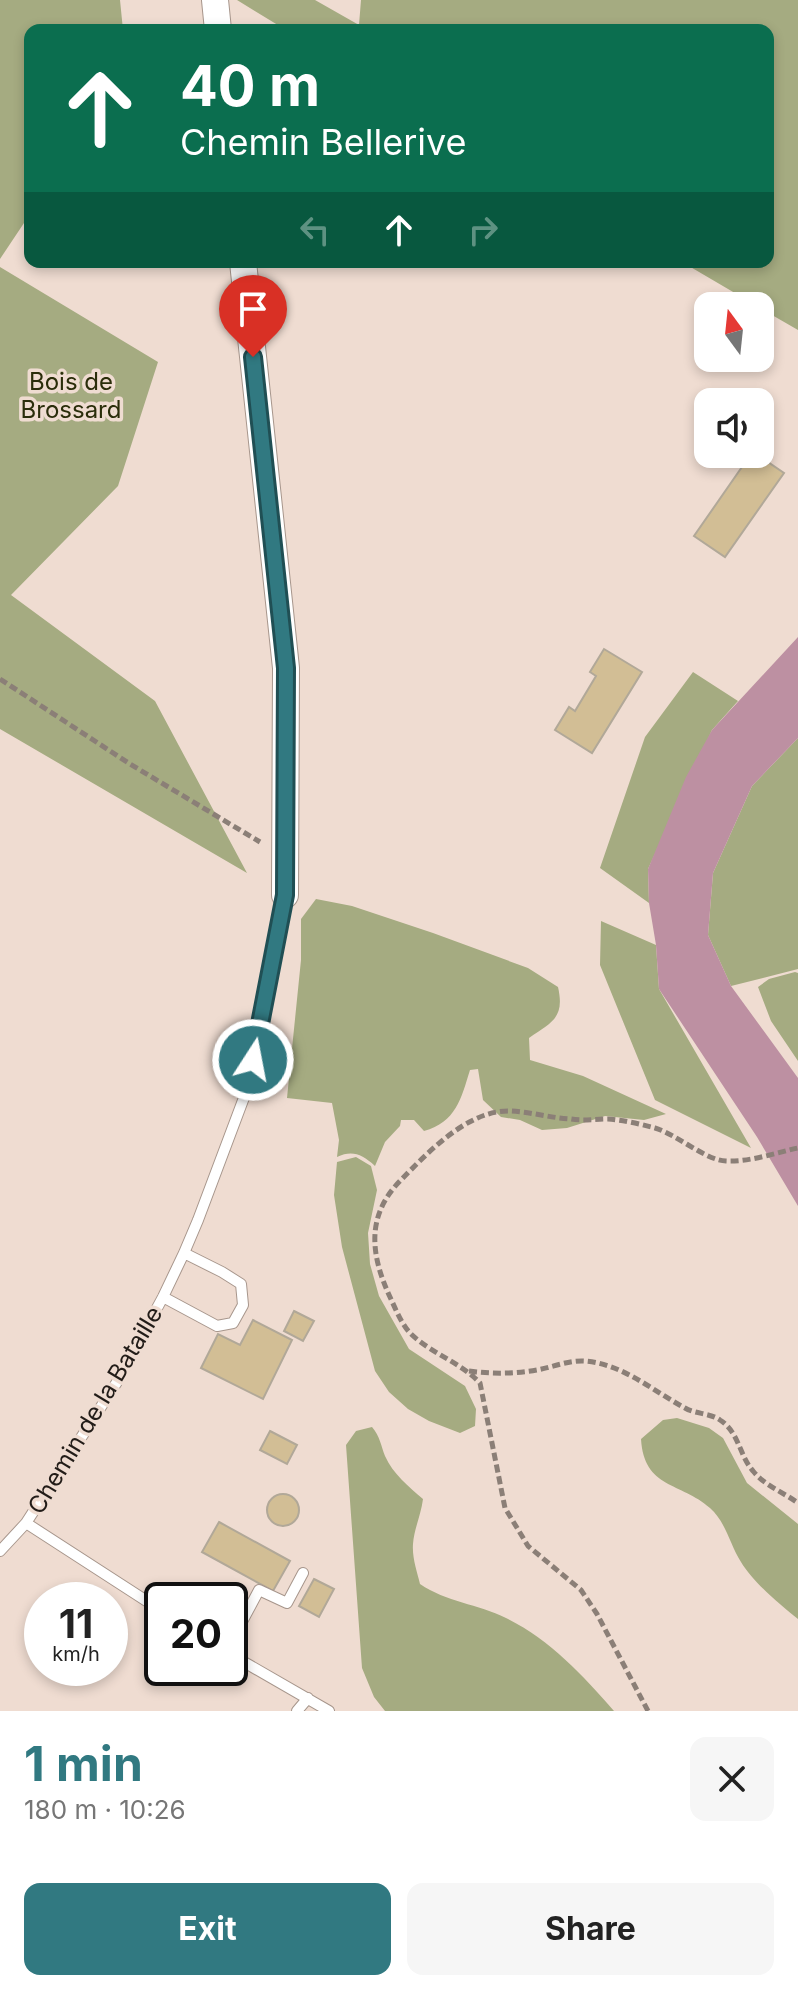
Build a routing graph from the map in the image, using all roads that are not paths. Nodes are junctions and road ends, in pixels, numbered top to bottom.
1 (215, 0) edge
2 (217, 24) edge
3 (244, 268) edge
4 (285, 895) joint
5 (184, 1253) junction
6 (163, 1297) junction
7 (26, 1523) junction
8 (0, 1551) edge
9 (303, 1573) dead end
10 (144, 1599) edge
11 (248, 1610) edge
12 (248, 1664) edge
13 (308, 1698) junction
14 (297, 1711) edge
15 (329, 1711) edge

1 - 2 street
3 - 4 street
4 - 5 lane, Chemin de la Bataille
5 - 6 lane, Chemin de la Bataille
5 - 6 lane
6 - 7 lane, Chemin de la Bataille
7 - 8 lane, Chemin de la Bataille
7 - 10 lane
9 - 11 lane
12 - 13 lane
13 - 14 lane
13 - 15 lane

